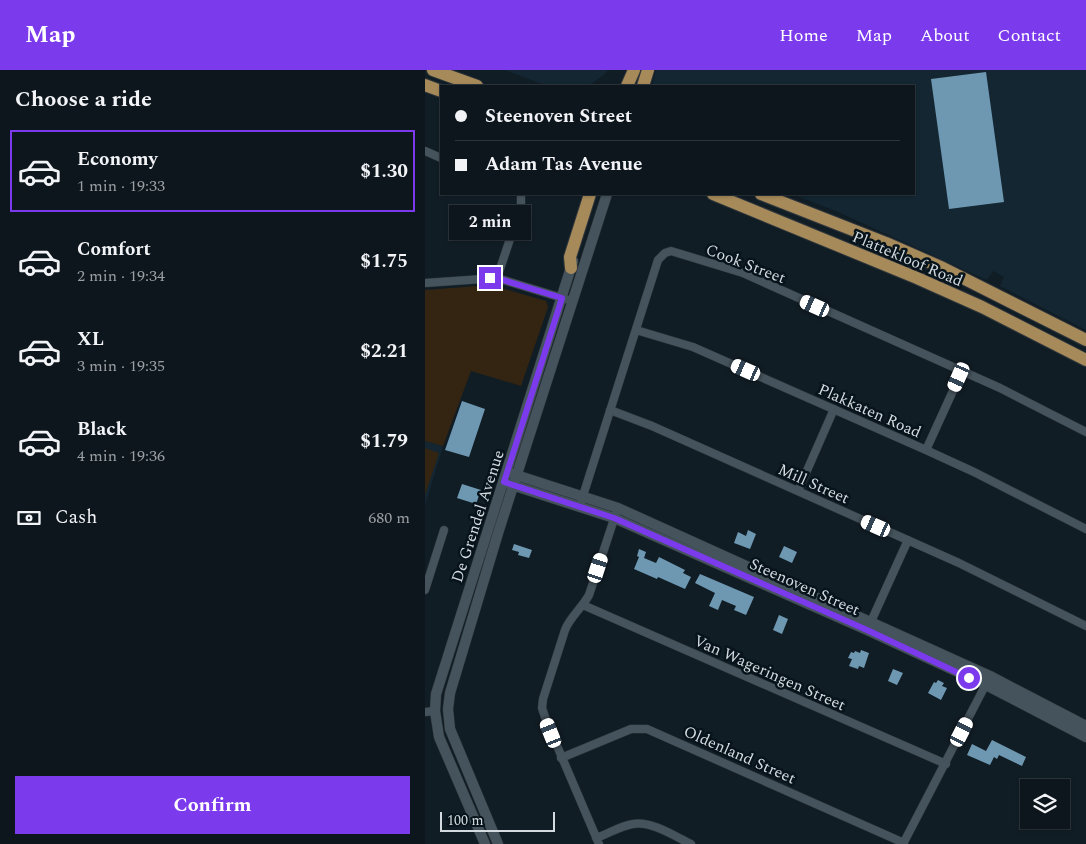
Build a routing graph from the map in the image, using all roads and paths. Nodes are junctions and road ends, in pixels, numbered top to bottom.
1 (433, 70) edge
2 (634, 70) edge
3 (648, 70) edge
4 (425, 85) edge
5 (474, 85) edge
6 (628, 85) edge
7 (643, 85) edge
8 (440, 91) edge
9 (425, 151) edge
10 (440, 158) edge
11 (521, 195) edge
12 (590, 195) edge
13 (595, 195) edge
14 (607, 195) edge
15 (715, 195) edge
16 (764, 195) edge
17 (571, 268) junction
18 (497, 278) junction
19 (425, 283) edge
20 (567, 300) junction
21 (636, 330) junction
22 (1086, 340) edge
23 (1086, 360) edge
24 (962, 371) junction
25 (610, 410) junction
26 (834, 410) junction
27 (1086, 432) edge
28 (926, 450) junction
29 (510, 478) junction
30 (798, 491) junction
31 (581, 501) junction
32 (616, 513) junction
33 (1086, 529) edge
34 (444, 530) dead end
35 (908, 540) junction
36 (425, 590) edge
37 (583, 605) junction
38 (869, 626) junction
39 (1086, 626) edge
40 (988, 681) junction
41 (449, 698) junction
42 (430, 711) edge
43 (1086, 726) edge
44 (450, 729) junction
45 (1086, 737) edge
46 (561, 758) junction
47 (946, 764) junction
48 (597, 841) edge
49 (904, 843) edge
50 (485, 844) edge
51 (498, 844) edge
52 (691, 844) edge

1 - 5 main road
2 - 6 main road
3 - 7 main road
4 - 8 main road
9 - 10 street
11 - 18 street
12 - 17 main road
13 - 17 street, De Grendel Avenue
14 - 20 street, De Grendel Avenue
15 - 23 main road, Plattekloof Road
16 - 22 main road, Plattekloof Road
17 - 20 street, De Grendel Avenue
18 - 19 street
18 - 20 street
20 - 29 street, De Grendel Avenue
21 - 24 street, Cook Street
21 - 25 street, Cook Street
21 - 26 street, Plakkaten Road
24 - 27 street, Cook Street
24 - 28 street
25 - 30 street, Mill Street
25 - 31 street, Cook Street
26 - 28 street, Plakkaten Road
26 - 30 street
28 - 33 street, Plakkaten Road
29 - 31 street, Steenoven Street
29 - 41 street, De Grendel Avenue
29 - 42 street, De Grendel Avenue
30 - 35 street, Mill Street
31 - 32 street, Steenoven Street
32 - 37 street
32 - 38 street, Steenoven Street
34 - 36 street
35 - 38 street
35 - 39 street, Mill Street
37 - 46 street
37 - 47 street, Van Wageringen Street
38 - 40 street, Steenoven Street
40 - 43 street, Steenoven Street
40 - 45 street, Steenoven Street
40 - 47 street
41 - 42 street
41 - 44 street, De Grendel Avenue
42 - 44 street
42 - 50 street, De Grendel Avenue
44 - 51 street, De Grendel Avenue
46 - 48 street
46 - 49 street, Oldenland Street
47 - 49 street
48 - 52 street

